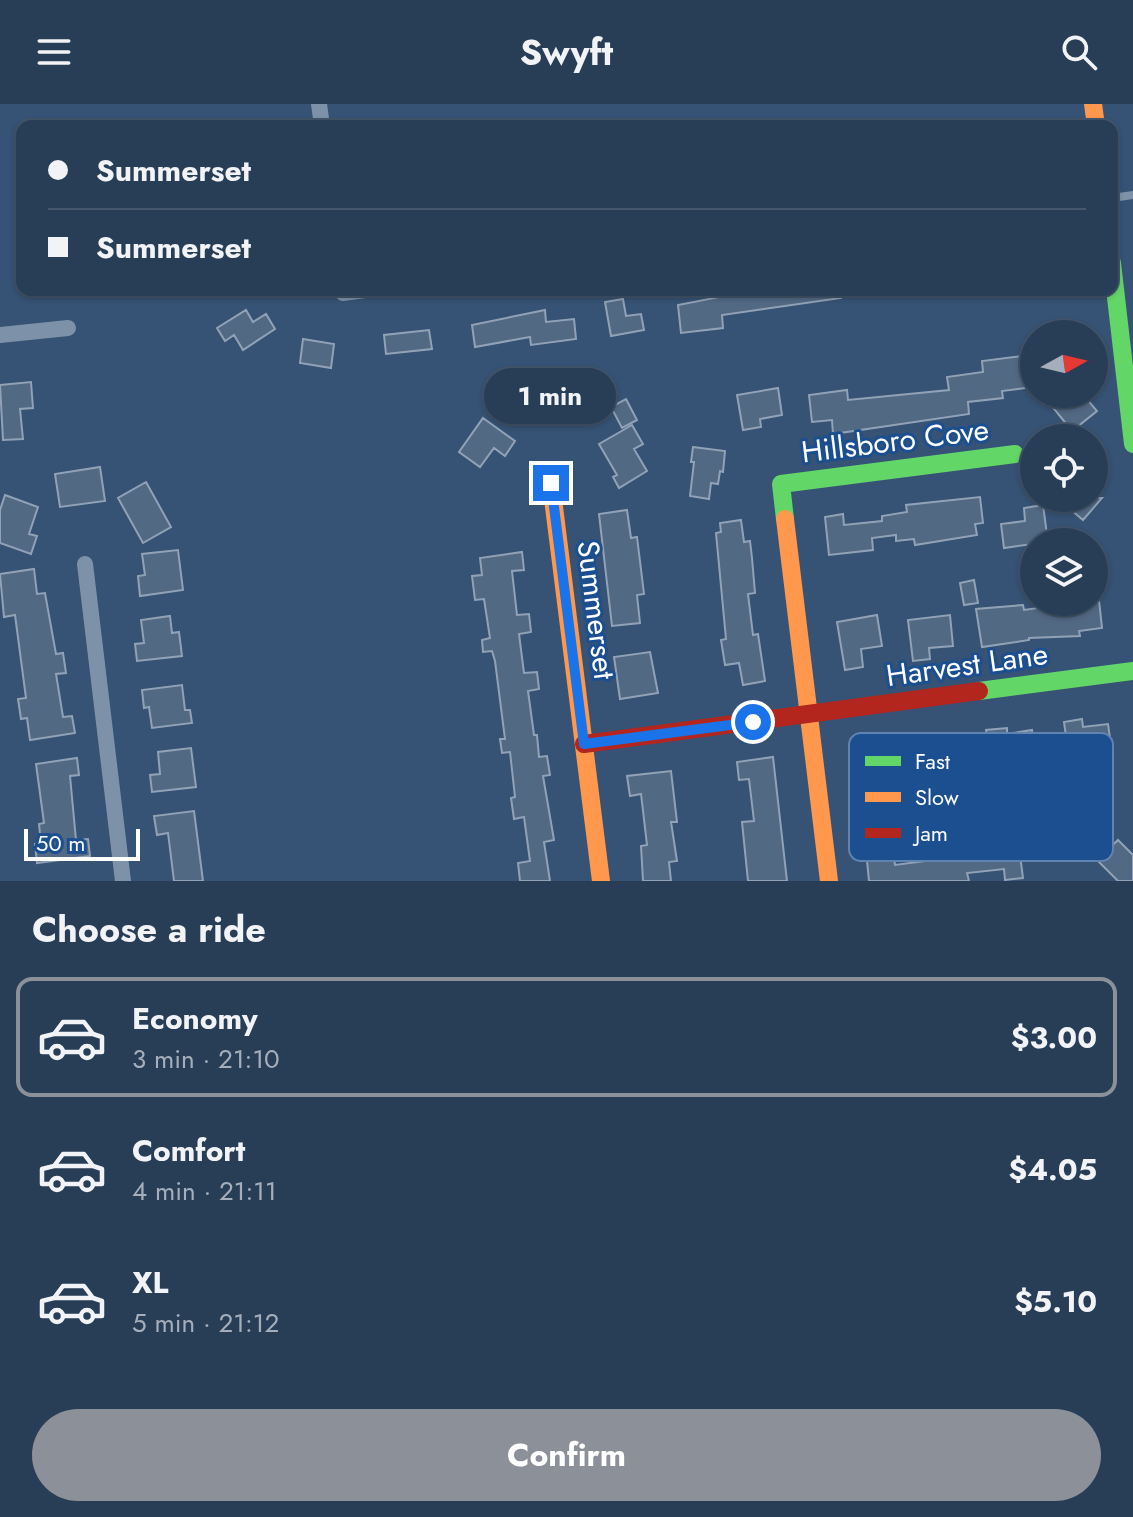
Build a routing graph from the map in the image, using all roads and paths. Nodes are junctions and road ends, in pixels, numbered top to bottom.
1 (1116, 296) edge
2 (68, 328) dead end
3 (0, 335) edge
4 (1133, 444) edge
5 (1015, 454) dead end
6 (551, 483) dead end
7 (85, 564) dead end
8 (1133, 671) edge
9 (809, 715) junction
10 (584, 744) junction
11 (123, 881) edge
12 (601, 881) edge
13 (829, 881) edge

1 - 4 street
2 - 3 street
5 - 9 street, Hillsboro Cove
6 - 10 street, Summerset
7 - 11 street
8 - 9 street, Harvest Lane
9 - 10 street
9 - 13 street
10 - 12 street, Summerset

